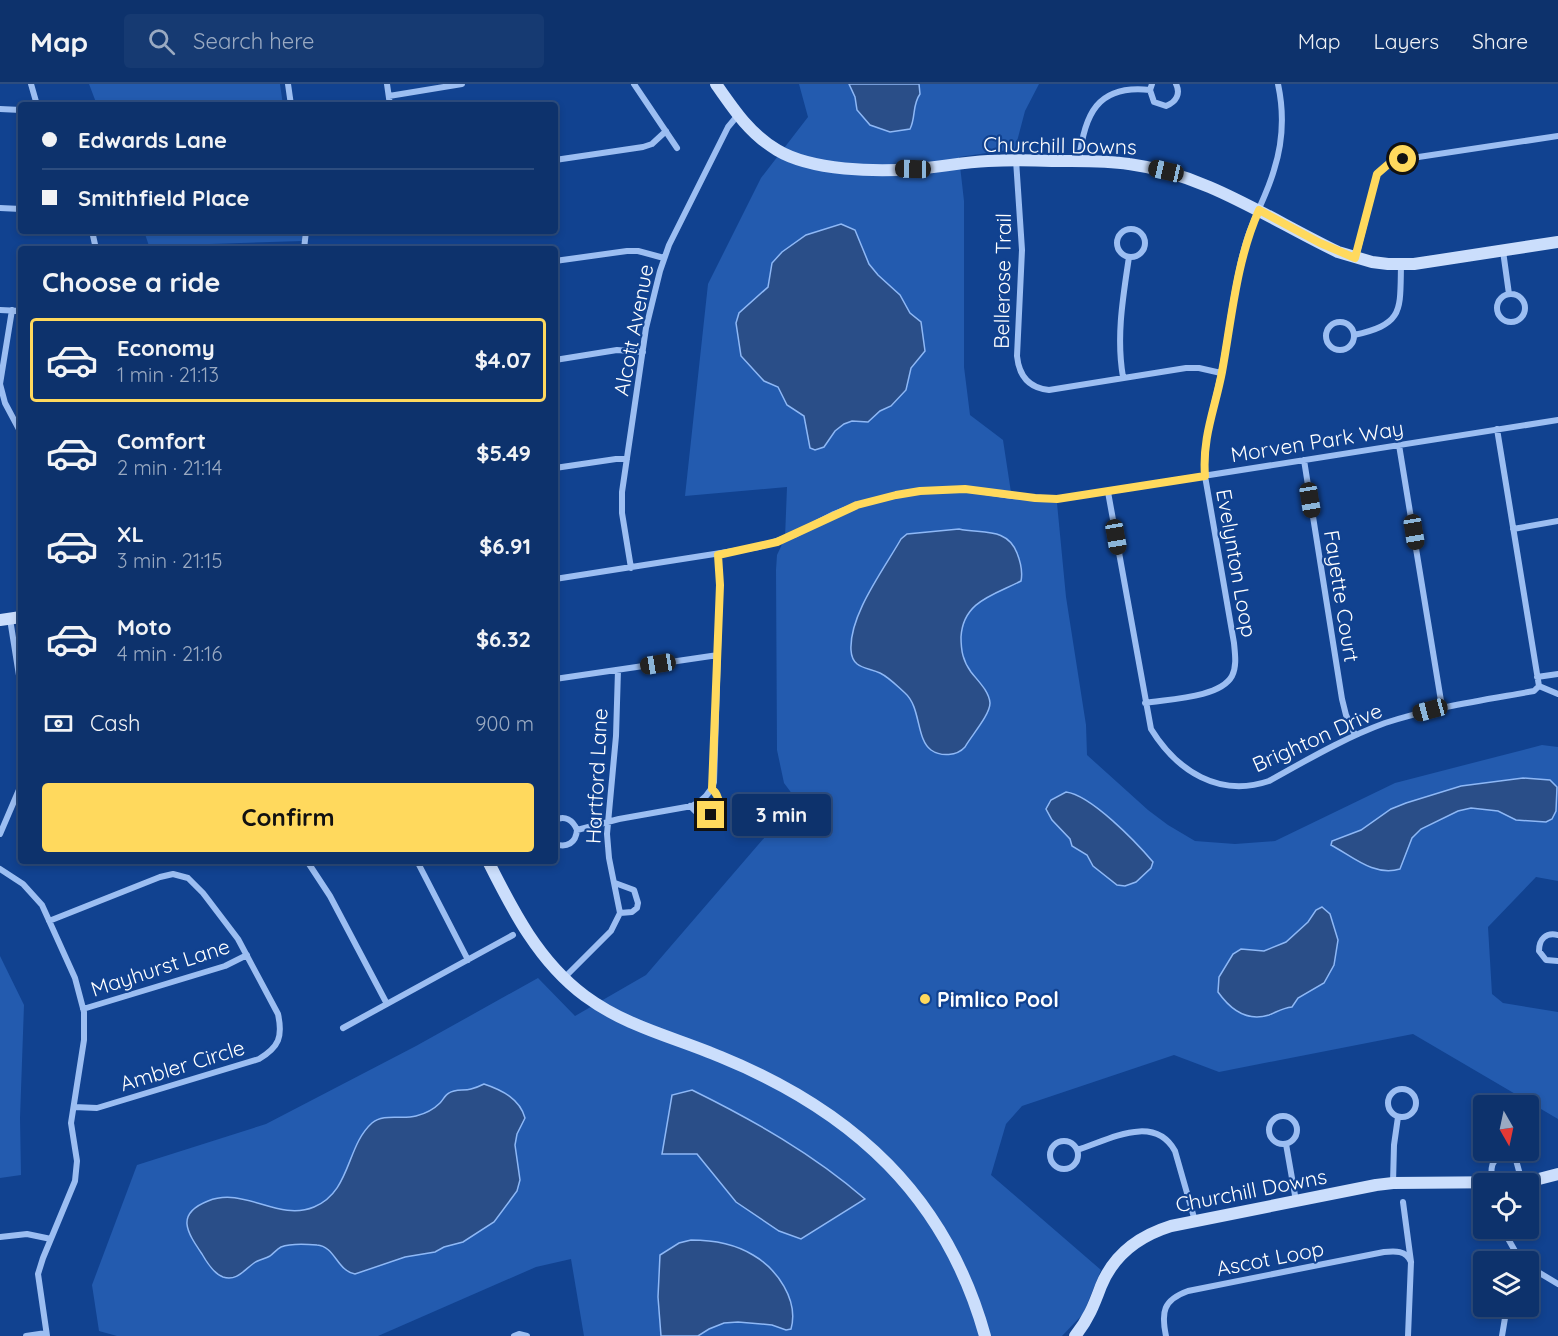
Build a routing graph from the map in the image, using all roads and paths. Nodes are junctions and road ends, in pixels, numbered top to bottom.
1 (31, 84) edge
2 (288, 84) edge
3 (387, 84) edge
4 (462, 84) edge
5 (634, 84) edge
6 (716, 84) edge
7 (1176, 84) edge
8 (1278, 84) edge
9 (1151, 87) edge
10 (389, 96) junction
11 (36, 102) edge
12 (291, 102) edge
13 (390, 102) edge
14 (0, 109) edge
15 (18, 110) edge
16 (738, 116) junction
17 (666, 131) junction
18 (1558, 136) edge
19 (677, 148) dead end
20 (558, 160) edge
21 (1016, 160) junction
22 (1079, 161) junction
23 (0, 208) edge
24 (18, 209) edge
25 (1259, 210) junction
26 (1558, 242) edge
27 (1503, 251) junction
28 (1129, 257) junction
29 (664, 258) junction
30 (1355, 258) junction
31 (558, 261) edge
32 (1401, 265) junction
33 (1509, 294) junction
34 (0, 310) edge
35 (12, 310) junction
36 (18, 311) edge
37 (1354, 335) junction
38 (643, 352) junction
39 (558, 360) edge
40 (1221, 373) junction
41 (1123, 377) junction
42 (1558, 420) edge
43 (18, 428) edge
44 (1497, 429) junction
45 (1399, 445) junction
46 (627, 459) junction
47 (1304, 460) junction
48 (558, 468) edge
49 (1205, 476) junction
50 (1108, 492) junction
51 (1558, 521) edge
52 (1513, 529) junction
53 (718, 555) junction
54 (631, 568) junction
55 (558, 579) edge
56 (10, 618) edge
57 (718, 655) junction
58 (18, 669) edge
59 (618, 670) junction
60 (1558, 674) edge
61 (1537, 677) junction
62 (558, 680) edge
63 (1539, 686) junction
64 (1558, 694) edge
65 (1145, 703) junction
66 (1442, 707) junction
67 (1355, 735) junction
68 (712, 789) junction
69 (18, 792) edge
70 (690, 806) junction
71 (558, 819) edge
72 (608, 821) junction
73 (577, 830) junction
74 (0, 834) edge
75 (558, 845) edge
76 (309, 864) edge
77 (419, 864) edge
78 (490, 864) edge
79 (0, 869) edge
80 (615, 883) junction
81 (620, 913) junction
82 (49, 921) junction
83 (513, 935) dead end
84 (1558, 935) edge
85 (247, 956) junction
86 (468, 960) junction
87 (1558, 961) edge
88 (564, 978) junction
89 (387, 1004) junction
90 (83, 1009) junction
91 (344, 1028) dead end
92 (74, 1107) junction
93 (1398, 1117) junction
94 (1286, 1144) junction
95 (1077, 1150) junction
96 (1491, 1173) edge
97 (1520, 1173) edge
98 (1558, 1174) edge
99 (1539, 1178) edge
100 (1393, 1183) junction
101 (1473, 1183) edge
102 (1296, 1202) junction
103 (1403, 1202) dead end
104 (1195, 1221) junction
105 (0, 1237) edge
106 (51, 1239) junction
107 (1411, 1262) junction
108 (1539, 1273) edge
109 (1558, 1284) edge
110 (1505, 1317) edge
111 (47, 1334) edge
112 (26, 1336) edge
113 (514, 1336) edge
114 (527, 1336) edge
115 (985, 1336) edge
116 (1075, 1336) edge
117 (1166, 1336) edge
118 (1408, 1336) edge
119 (1502, 1336) edge

1 - 11 street
2 - 12 street
3 - 10 street
4 - 10 street
5 - 17 street
6 - 16 street, Churchill Downs
7 - 9 street
8 - 25 street, Evelynton Loop
9 - 22 street
10 - 13 street
14 - 15 street
16 - 21 street, Churchill Downs
16 - 29 street, Alcott Avenue
17 - 19 street
17 - 20 street
18 - 30 street
21 - 22 street, Churchill Downs
21 - 41 street, Bellerose Trail
22 - 25 street, Churchill Downs
23 - 24 street
25 - 30 street, Churchill Downs
25 - 40 street, Evelynton Loop
26 - 27 street, Churchill Downs
27 - 32 street, Churchill Downs
27 - 33 street
28 - 28 street
28 - 41 street
29 - 31 street
29 - 38 street, Alcott Avenue
30 - 32 street, Churchill Downs
32 - 37 street
33 - 33 street
34 - 35 street
35 - 36 street
35 - 43 street
37 - 37 street
38 - 39 street
38 - 46 street, Alcott Avenue
40 - 41 street, Bellerose Trail
40 - 49 street, Evelynton Loop
42 - 44 street, Morven Park Way
44 - 45 street, Morven Park Way
44 - 52 street
45 - 47 street, Morven Park Way
45 - 66 street
46 - 48 street
46 - 54 street, Alcott Avenue
47 - 49 street, Morven Park Way
47 - 67 street, Fayette Court
49 - 50 street, Morven Park Way
49 - 65 street, Evelynton Loop
50 - 53 street, Morven Park Way
50 - 65 street, Brighton Drive
51 - 52 street
52 - 61 street
53 - 54 street, Morven Park Way
53 - 57 street
54 - 55 street, Morven Park Way
56 - 58 street
57 - 59 street
57 - 68 street
59 - 62 street
59 - 72 street, Hartford Lane
60 - 61 street
61 - 63 street
63 - 64 street
63 - 66 street, Brighton Drive
65 - 67 street, Brighton Drive
66 - 67 street, Brighton Drive
68 - 70 street
68 - 70 street
69 - 74 street
70 - 72 street
71 - 73 street
72 - 73 street
72 - 80 street, Hartford Lane
73 - 75 street
76 - 89 street
77 - 86 street
78 - 88 street
79 - 82 street
80 - 81 street, Hartford Lane
80 - 81 street
81 - 88 street
82 - 85 street, Ambler Circle
82 - 90 street
83 - 86 street
84 - 87 street
85 - 90 street, Mayhurst Lane
85 - 92 street, Ambler Circle
86 - 89 street
88 - 115 street
89 - 91 street
90 - 92 street
92 - 106 street
93 - 93 street
93 - 100 street
94 - 94 street
94 - 102 street
95 - 95 street
95 - 104 street
96 - 97 street
98 - 99 street, Churchill Downs
100 - 101 street, Churchill Downs
100 - 102 street, Churchill Downs
102 - 104 street, Churchill Downs
103 - 107 street
104 - 116 street, Churchill Downs
105 - 106 street
106 - 111 street
107 - 117 street, Ascot Loop
107 - 118 street
108 - 109 street
110 - 119 street
111 - 112 street
113 - 114 street

